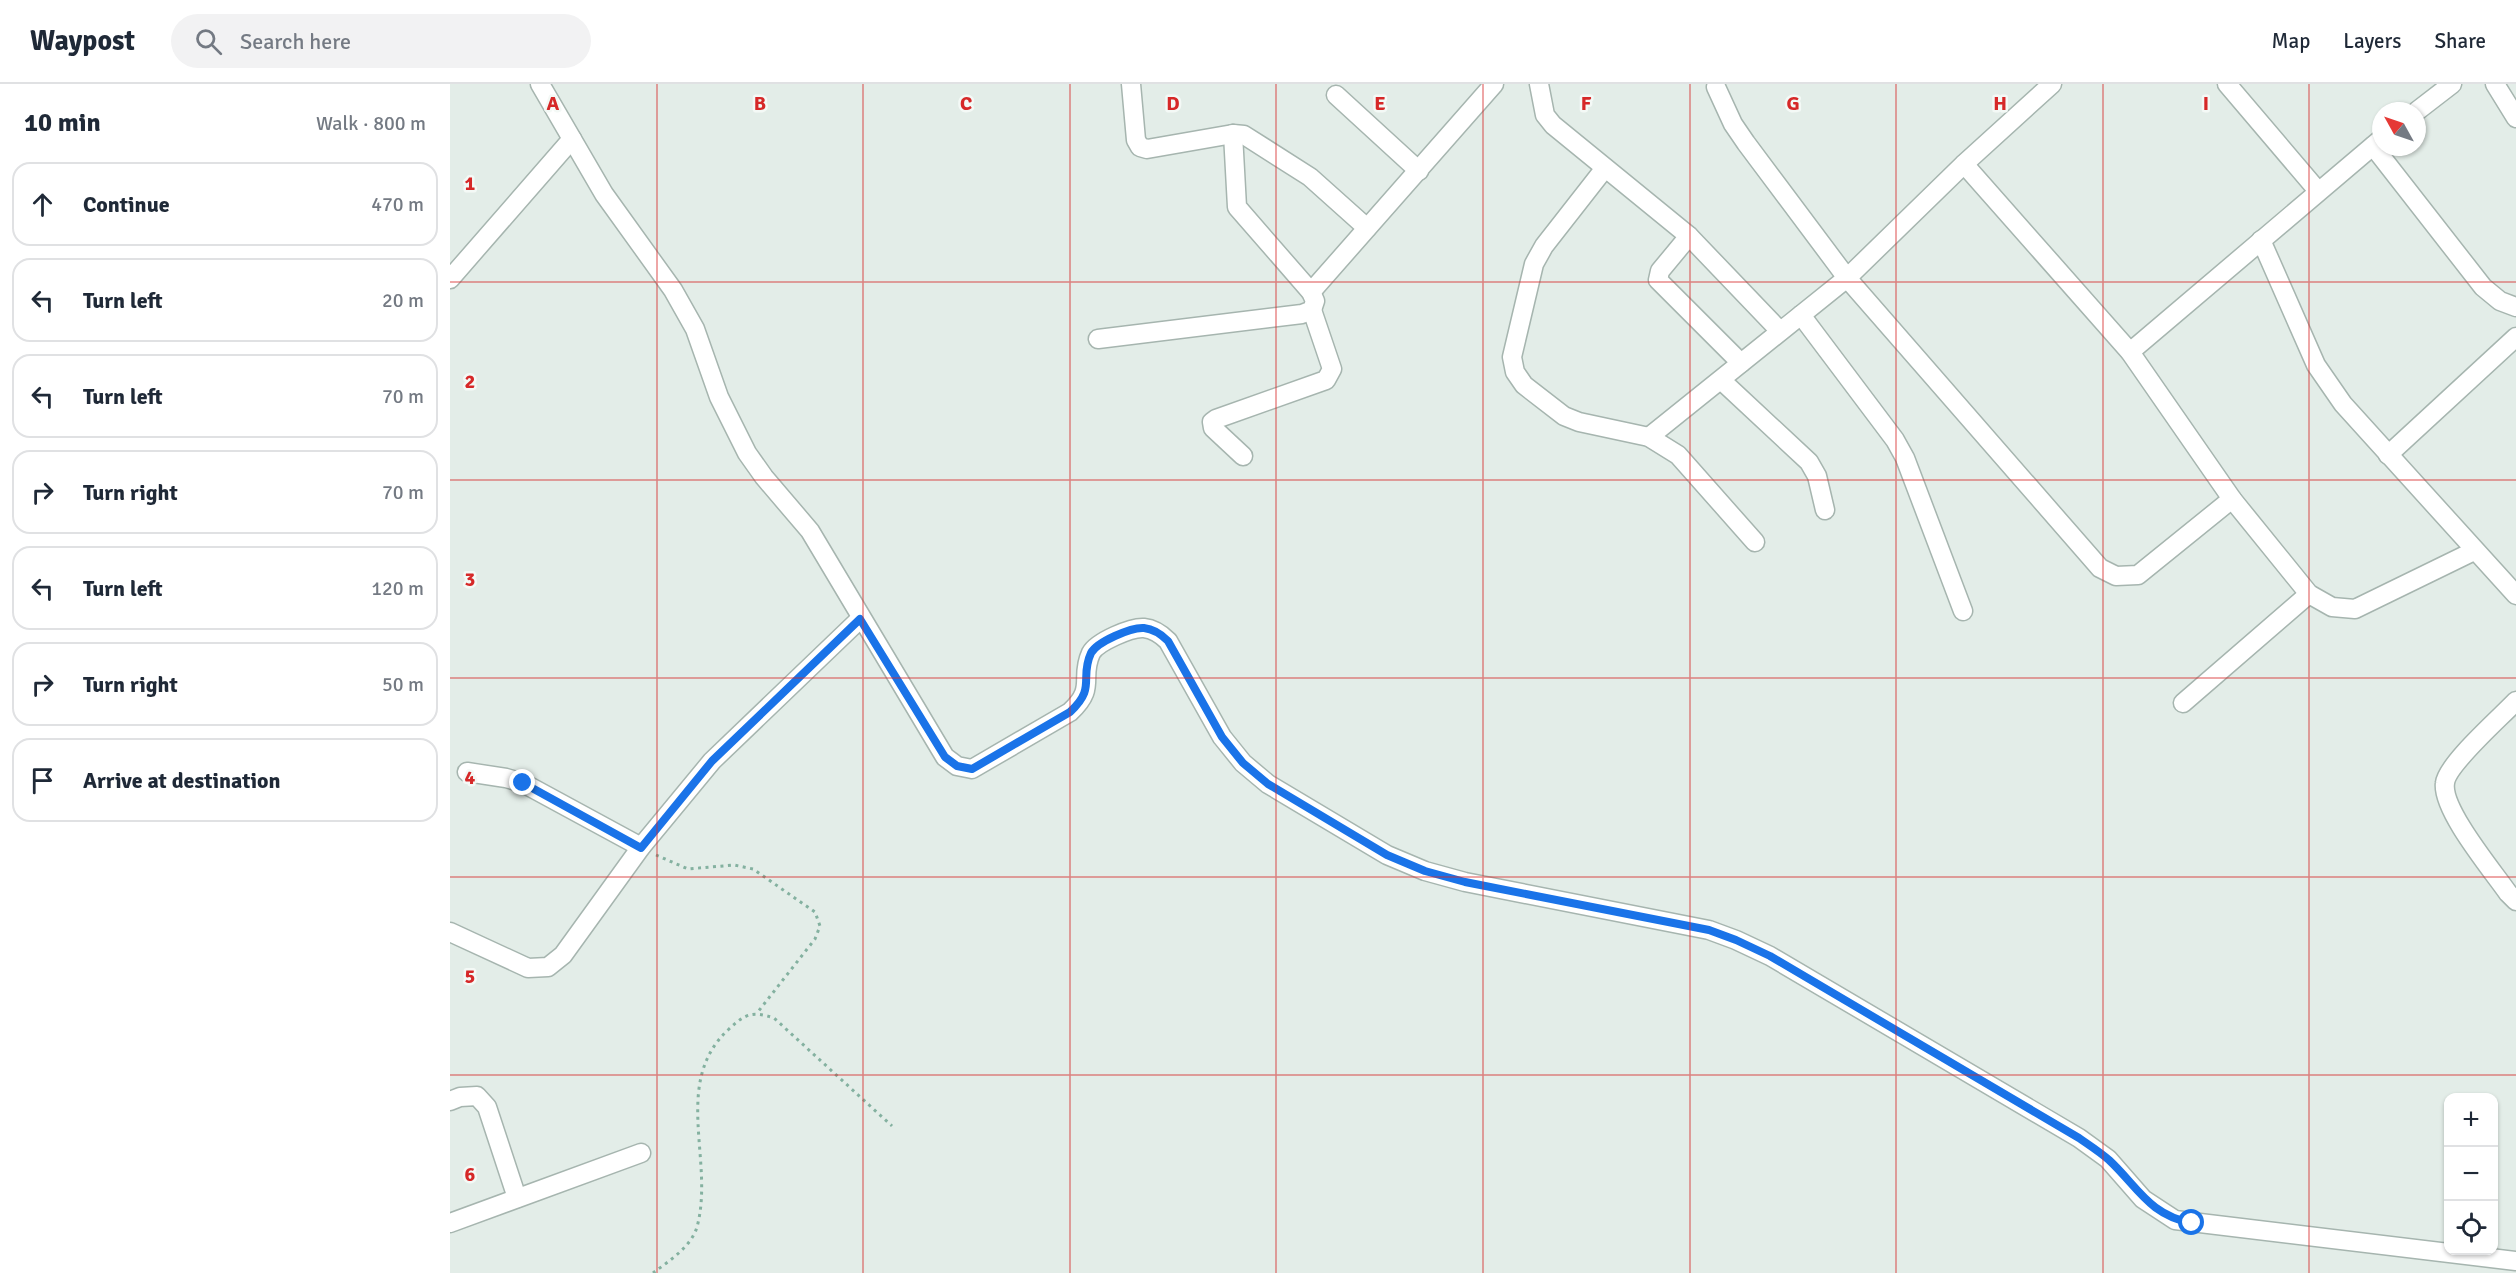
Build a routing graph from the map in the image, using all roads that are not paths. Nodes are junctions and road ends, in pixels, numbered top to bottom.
1 (540, 84) edge
2 (1131, 84) edge
3 (1494, 84) edge
4 (1539, 84) edge
5 (2052, 84) edge
6 (2227, 84) edge
7 (2452, 84) edge
8 (2495, 84) edge
9 (1717, 85) edge
10 (1336, 95) dead end
11 (2426, 104) edge
12 (2516, 118) edge
13 (1233, 134) junction
14 (572, 139) junction
15 (2372, 147) edge
16 (2387, 156) edge
17 (1964, 164) junction
18 (1605, 168) junction
19 (1419, 171) junction
20 (2318, 190) junction
21 (1367, 228) junction
22 (1689, 237) junction
23 (2261, 240) junction
24 (1846, 278) junction
25 (450, 279) edge
26 (1311, 301) junction
27 (2516, 307) edge
28 (1801, 315) junction
29 (1780, 331) junction
30 (2516, 337) edge
31 (1098, 339) dead end
32 (2130, 352) junction
33 (1741, 363) junction
34 (1720, 380) junction
35 (1649, 437) junction
36 (2388, 455) junction
37 (1243, 456) dead end
38 (2232, 499) junction
39 (1825, 510) dead end
40 (1755, 542) dead end
41 (2474, 551) junction
42 (2309, 594) junction
43 (2516, 595) edge
44 (1963, 610) dead end
45 (860, 619) junction
46 (2516, 701) edge
47 (2183, 703) dead end
48 (467, 772) dead end
49 (641, 848) junction
50 (2516, 901) edge
51 (450, 932) edge
52 (450, 1101) edge
53 (641, 1153) dead end
54 (517, 1198) junction
55 (450, 1223) edge
56 (2516, 1261) edge

1 - 14 street
2 - 13 street
3 - 19 street
4 - 18 street
5 - 17 street
6 - 20 street
7 - 11 street
8 - 12 street
9 - 24 street
10 - 19 street
13 - 21 street
13 - 26 street
14 - 25 street
14 - 45 street
15 - 20 street
16 - 27 street
17 - 24 street
17 - 32 street
18 - 22 street
18 - 35 street
19 - 21 street
20 - 23 street
21 - 26 street
22 - 29 street
22 - 33 street
23 - 32 street
23 - 36 street
24 - 28 street
24 - 38 street
26 - 31 street
26 - 37 street
28 - 29 street
28 - 44 street
29 - 33 street
30 - 36 street
32 - 38 street
33 - 34 street
34 - 35 street
34 - 39 street
35 - 40 street
36 - 41 street
38 - 42 street
41 - 42 street
41 - 43 street
42 - 47 street
45 - 49 street
45 - 56 street
46 - 50 street
48 - 49 street
49 - 51 street
52 - 54 street
53 - 54 street
54 - 55 street

